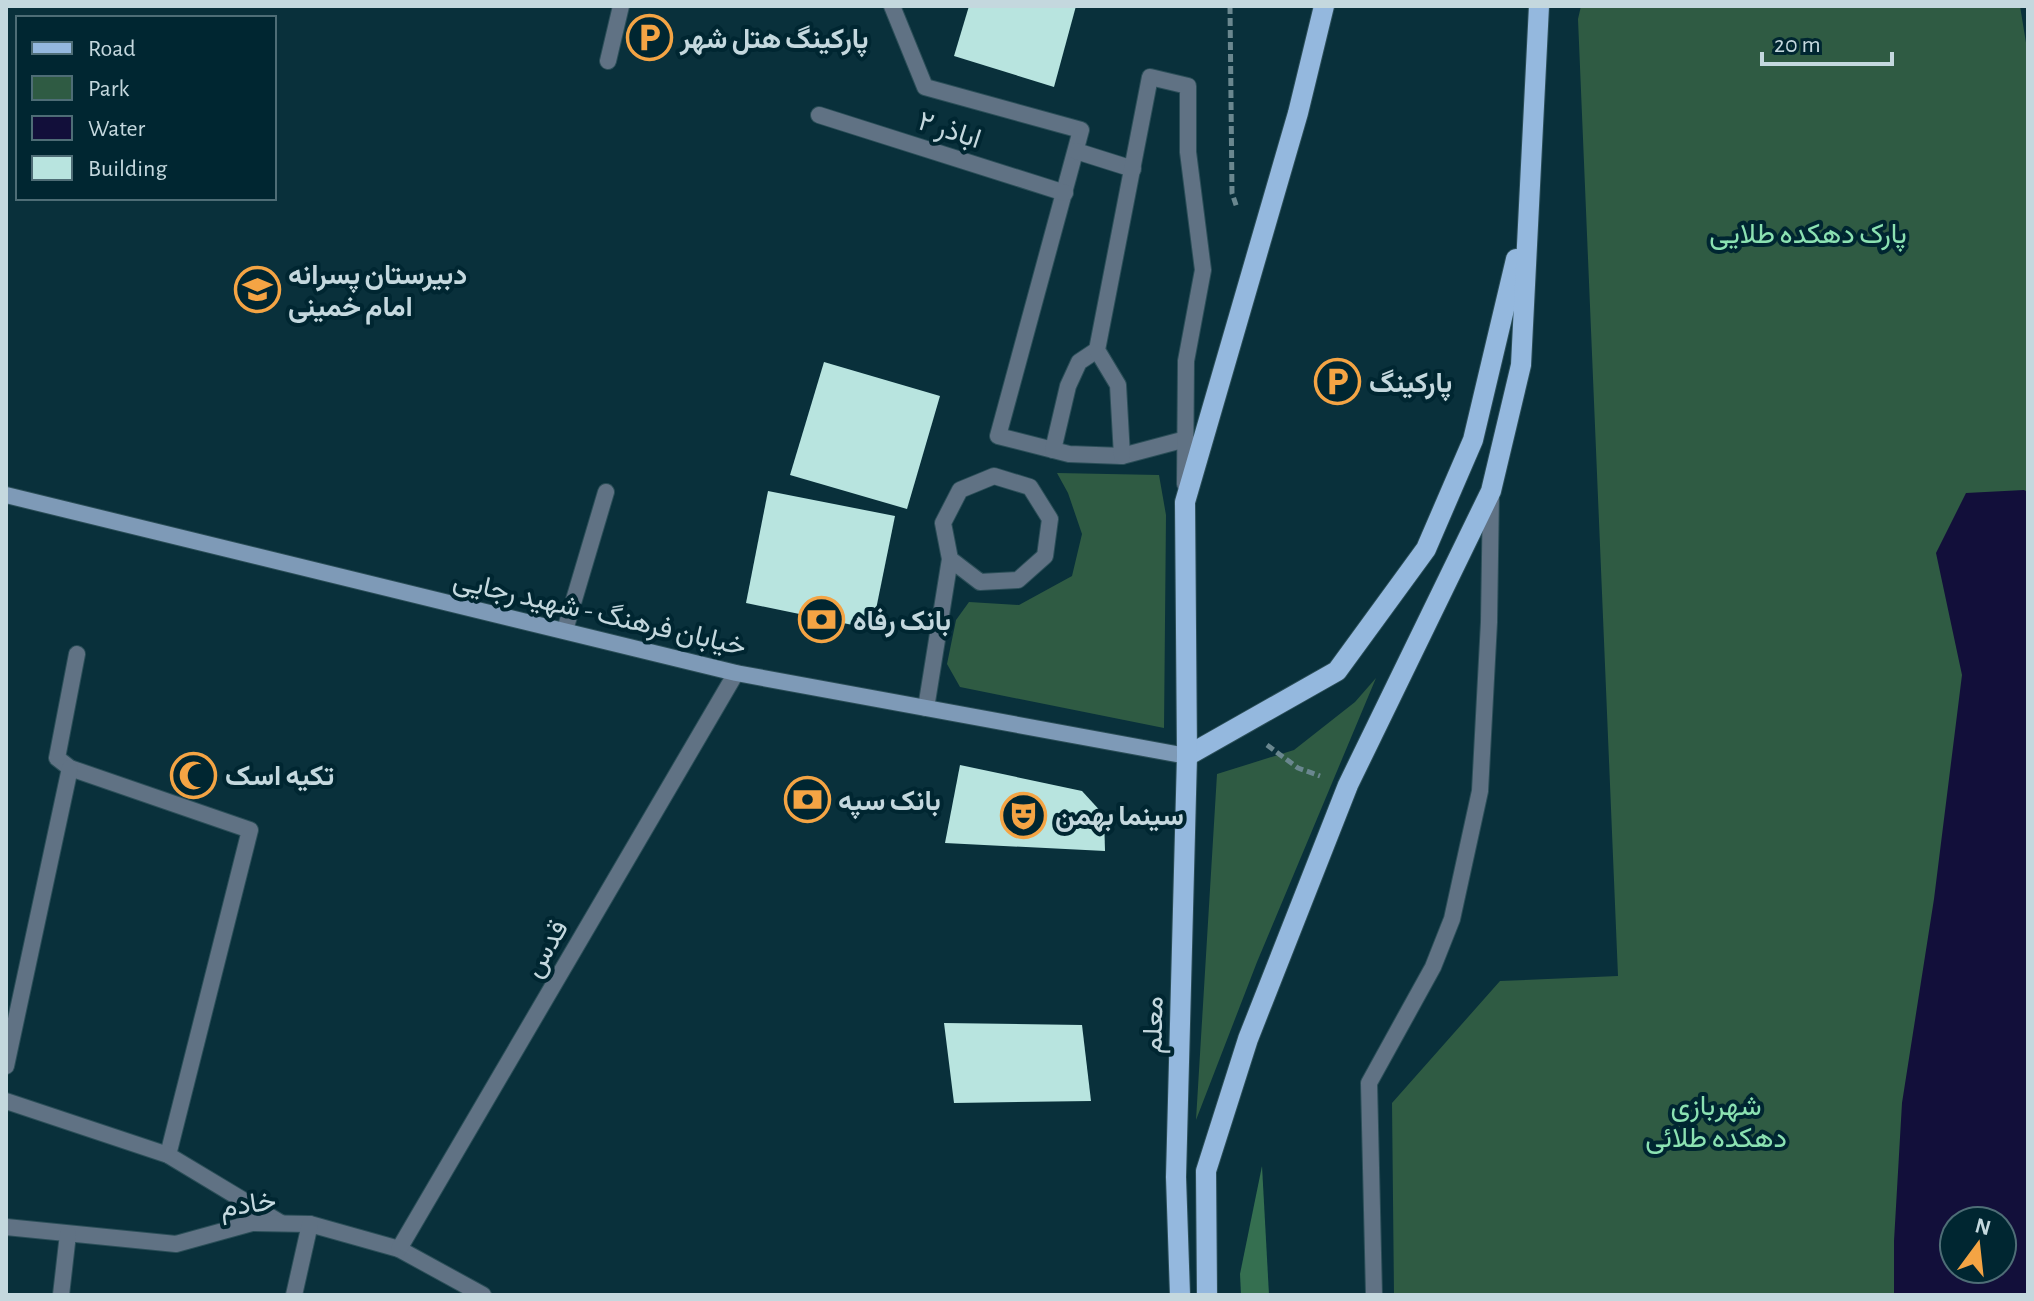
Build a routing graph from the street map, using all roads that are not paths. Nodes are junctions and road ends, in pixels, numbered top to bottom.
1 (621, 6) edge
2 (892, 6) edge
3 (1324, 6) edge
4 (1539, 6) edge
5 (608, 61) dead end
6 (819, 115) dead end
7 (1076, 151) junction
8 (1133, 169) junction
9 (1065, 193) junction
10 (1527, 212) junction
11 (1097, 350) junction
12 (1186, 439) junction
13 (1053, 450) junction
14 (1122, 456) junction
15 (1491, 491) junction
16 (606, 492) dead end
17 (6, 495) edge
18 (1185, 502) junction
19 (950, 559) junction
20 (565, 630) junction
21 (77, 654) dead end
22 (736, 673) junction
23 (926, 708) junction
24 (1187, 756) junction
25 (70, 768) junction
26 (6, 1066) edge
27 (6, 1101) edge
28 (168, 1155) junction
29 (281, 1223) junction
30 (310, 1224) junction
31 (6, 1227) edge
32 (68, 1234) junction
33 (399, 1249) junction
34 (61, 1295) edge
35 (294, 1295) edge
36 (483, 1295) edge
37 (1180, 1295) edge
38 (1207, 1295) edge
39 (1374, 1295) edge

1 - 5 street
2 - 7 street
3 - 18 main road, معلم
4 - 10 main road
6 - 9 street, اباذر ۲
7 - 8 street
7 - 9 street
8 - 11 street
8 - 12 street
9 - 13 street
10 - 15 main road
10 - 24 main road
11 - 13 street
11 - 14 street
12 - 14 street
12 - 18 street
13 - 14 street
15 - 38 main road
15 - 39 street
16 - 20 street
17 - 20 main road, خیابان فرهنگ - شهید رجایی
18 - 24 main road, معلم
19 - 19 street
19 - 23 street
20 - 22 main road, خیابان فرهنگ - شهید رجایی
21 - 25 street
22 - 23 main road, خیابان فرهنگ - شهید رجایی
22 - 33 street, قدس
23 - 24 main road, خیابان فرهنگ - شهید رجایی
24 - 37 main road, معلم
25 - 26 street
25 - 28 street
27 - 28 street
28 - 29 street
29 - 30 street, خادم
29 - 32 street, خادم
30 - 33 street, خادم
30 - 35 street
31 - 32 street, خادم
32 - 34 street
33 - 36 street, خادم

